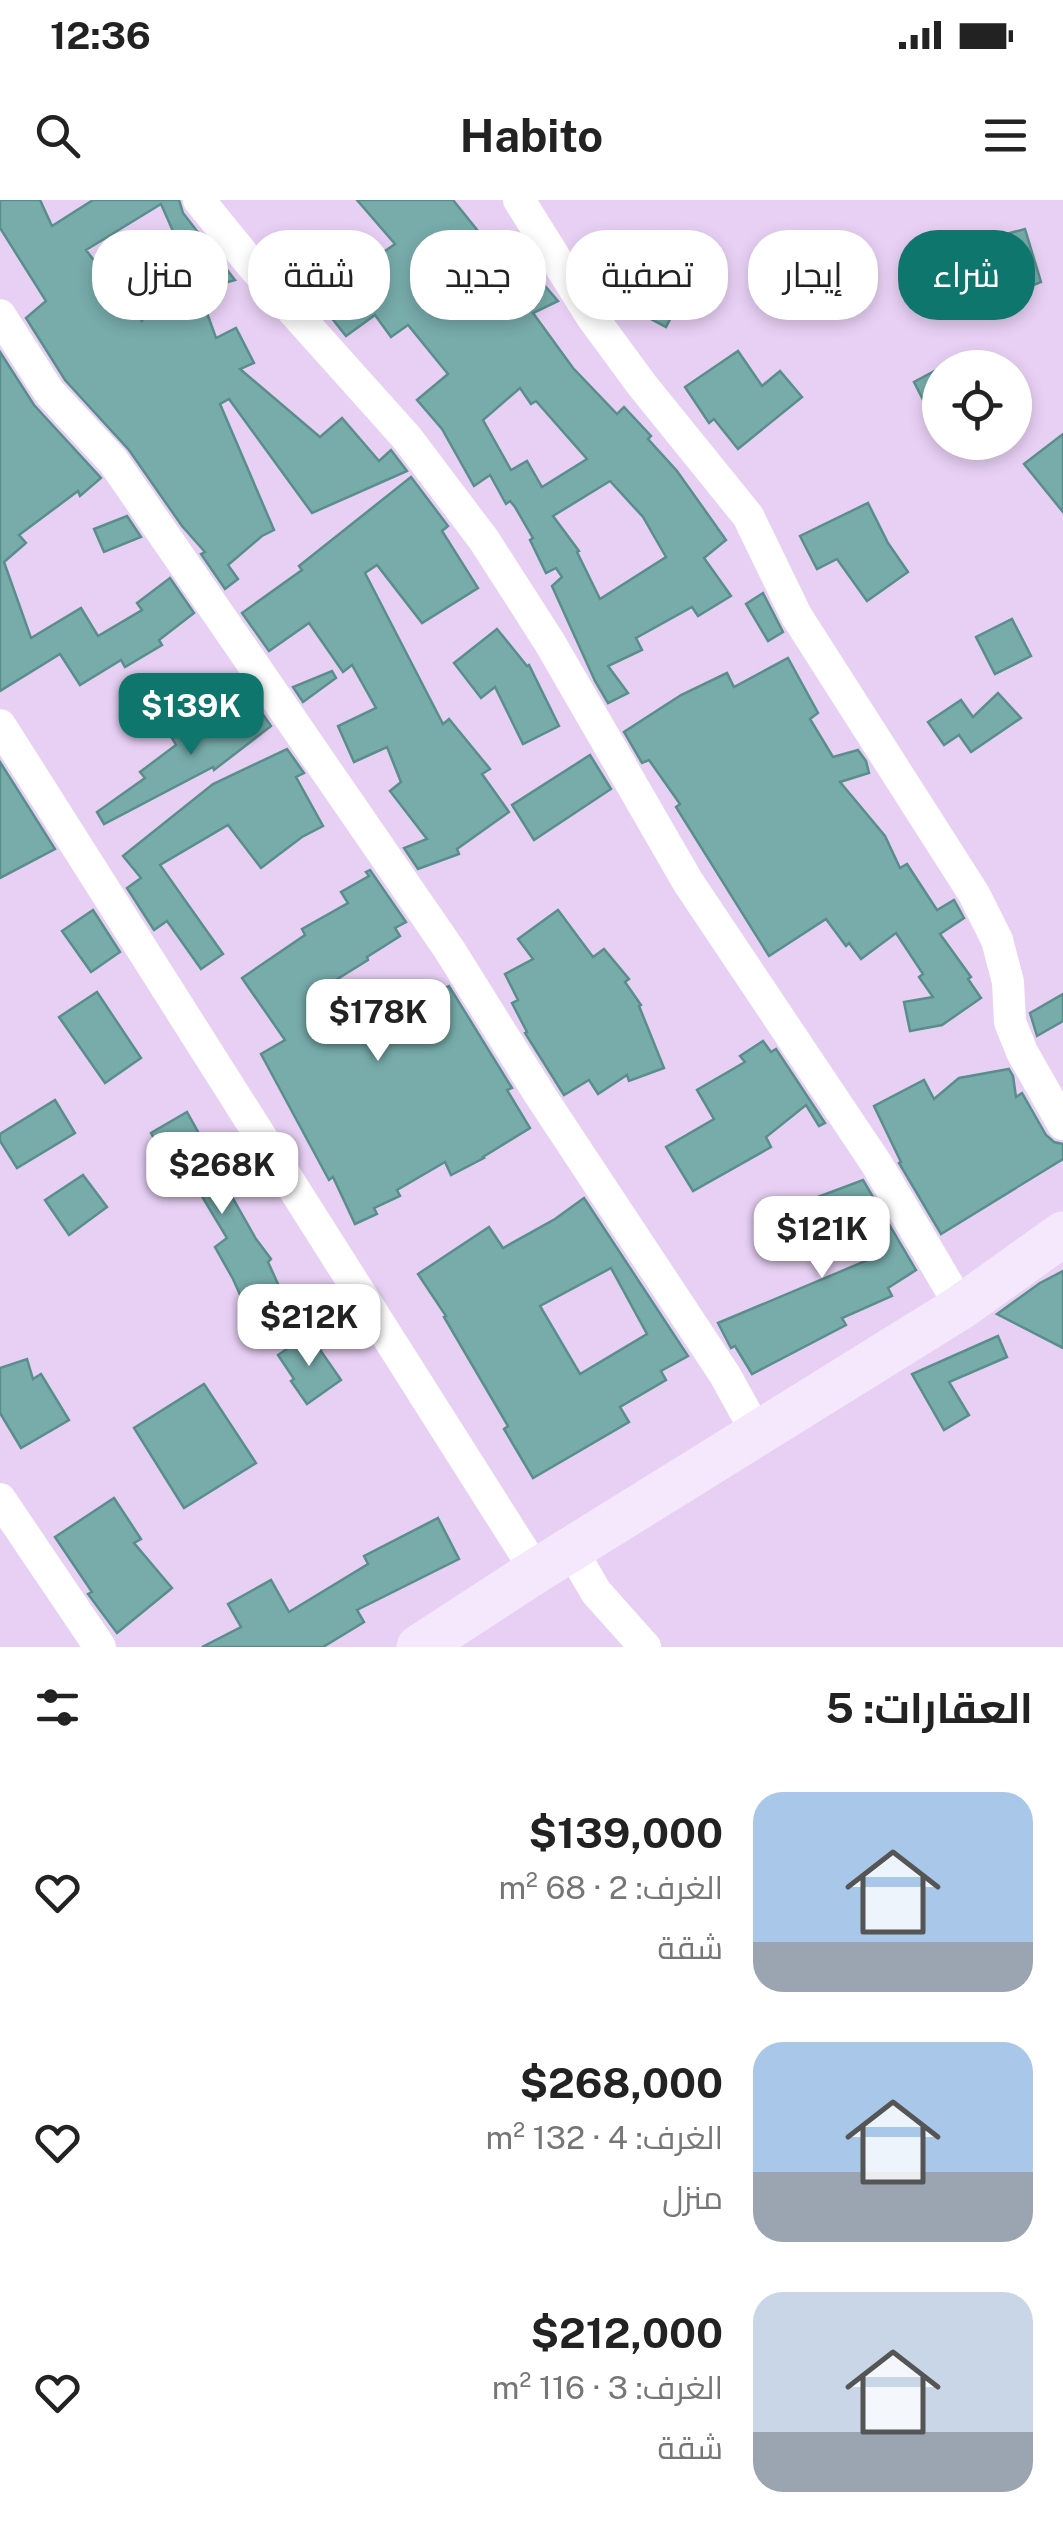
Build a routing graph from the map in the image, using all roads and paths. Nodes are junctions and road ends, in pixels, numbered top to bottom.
1 (199, 200) edge
2 (519, 200) edge
3 (0, 315) edge
4 (0, 724) edge
5 (1063, 1124) edge
6 (1063, 1234) edge
7 (961, 1306) junction
8 (758, 1433) junction
9 (0, 1499) edge
10 (554, 1560) junction
11 (100, 1647) edge
12 (420, 1647) edge
13 (645, 1647) edge

1 - 7 street
2 - 5 street
3 - 8 street
4 - 10 street
6 - 7 main road
7 - 8 main road
8 - 10 main road
9 - 11 street
10 - 12 main road
10 - 13 street

